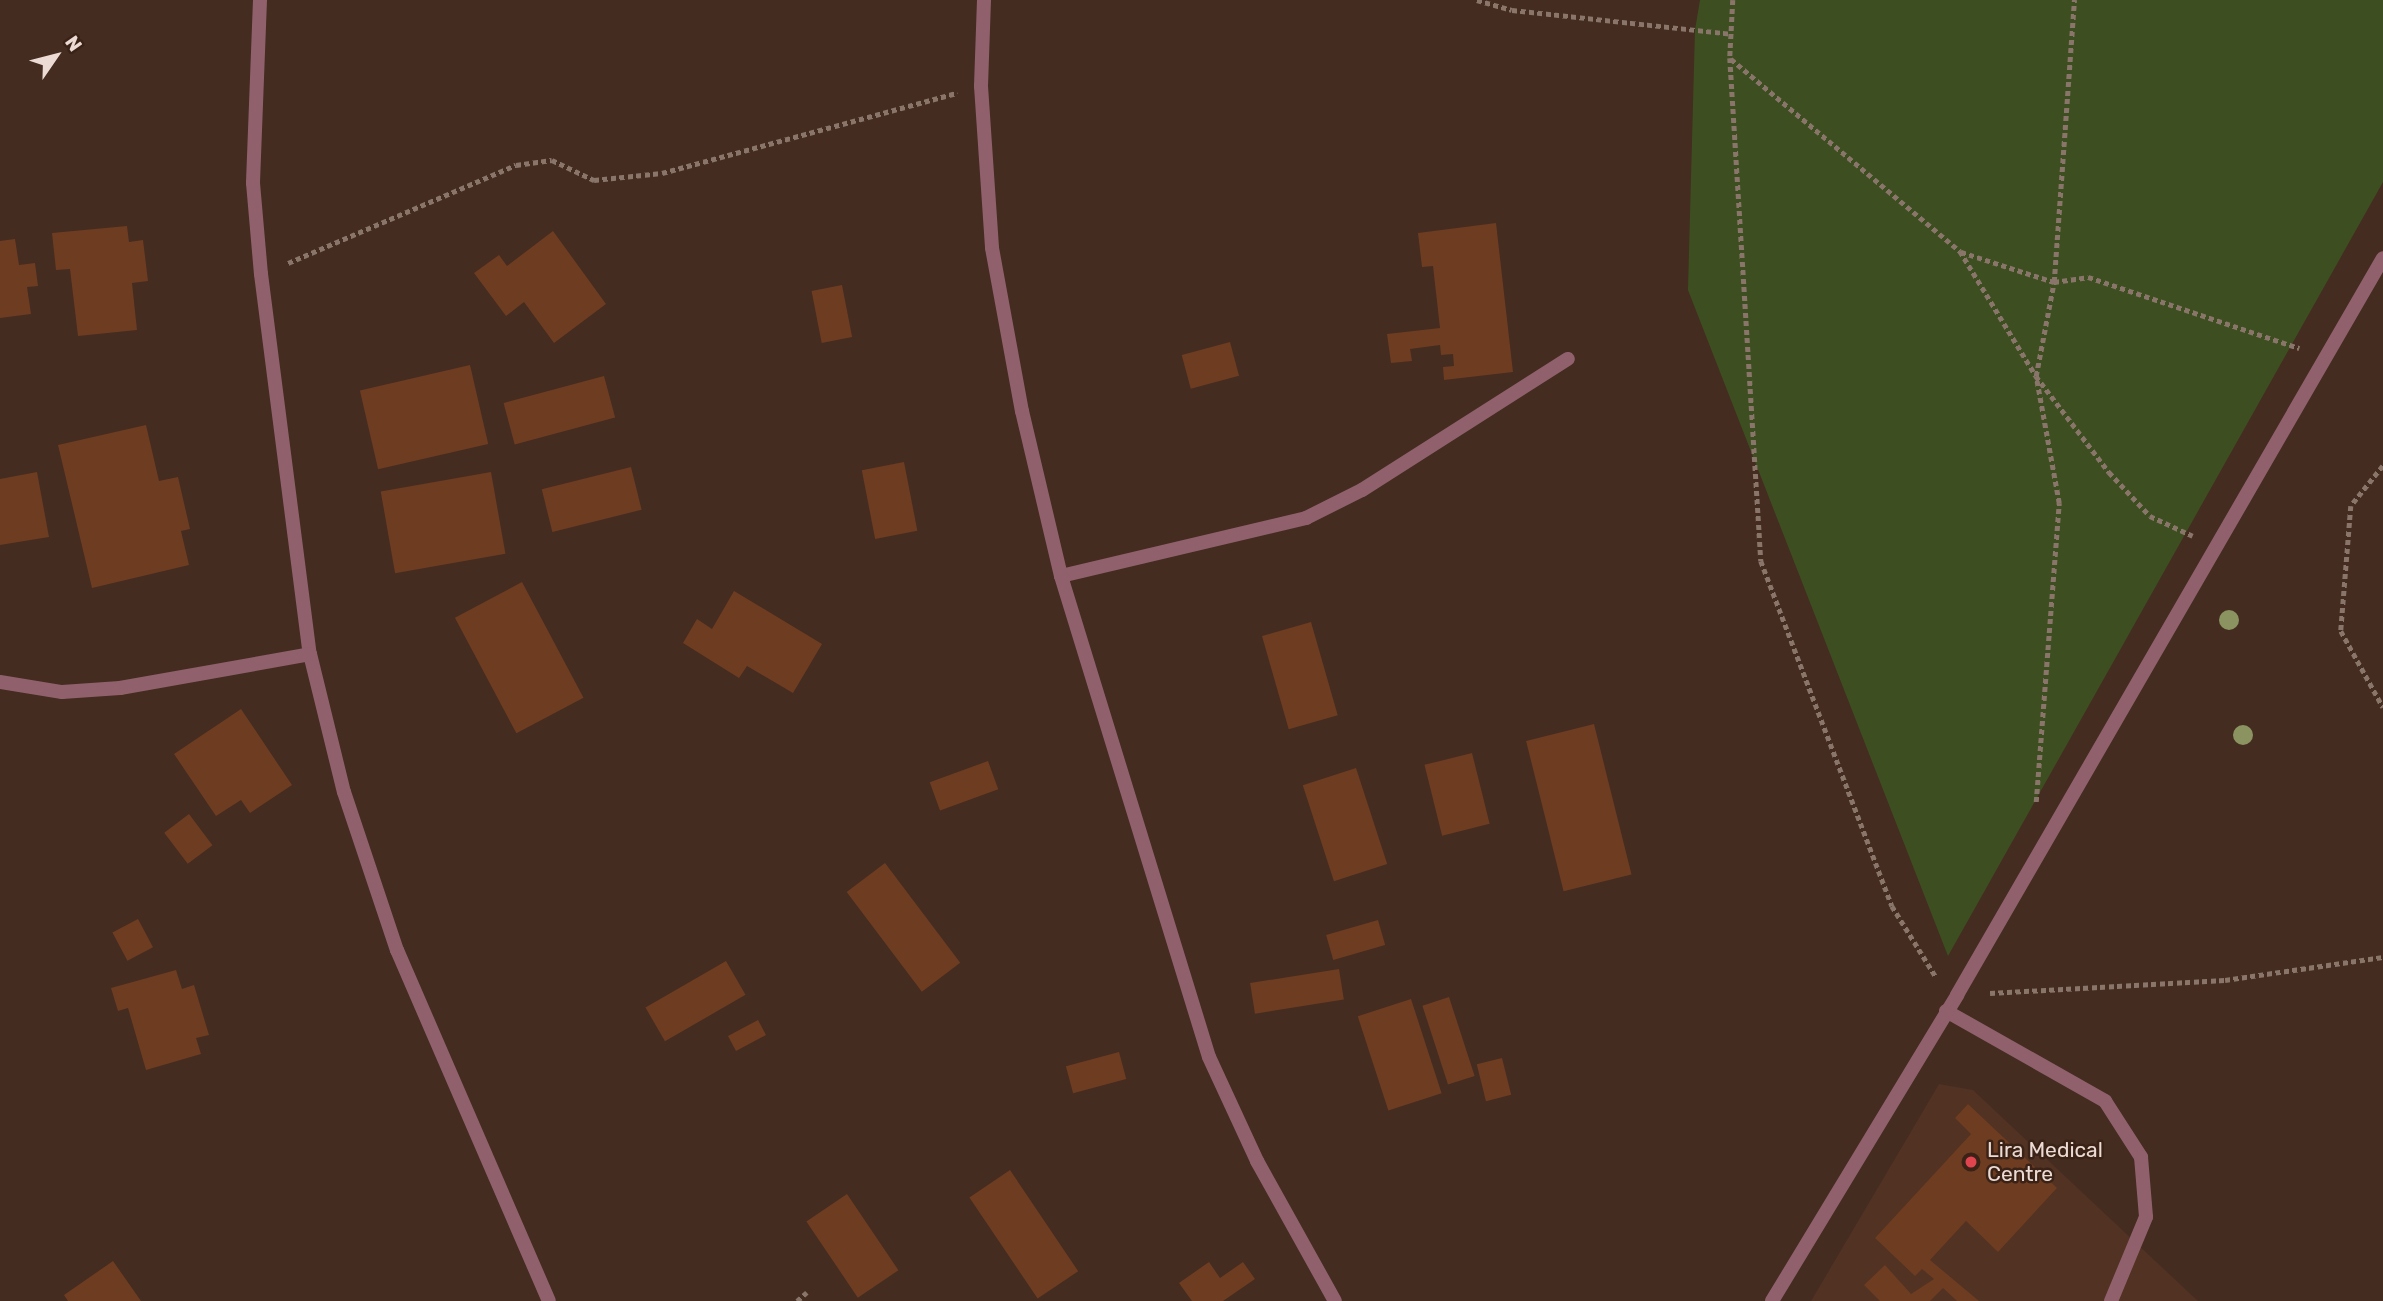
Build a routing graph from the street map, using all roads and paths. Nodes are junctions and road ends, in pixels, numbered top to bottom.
1 (260, 0) edge
2 (984, 0) edge
3 (1476, 0) edge
4 (1733, 0) edge
5 (2074, 0) edge
6 (1732, 34) junction
7 (1730, 58) junction
8 (981, 86) junction
9 (1960, 251) junction
10 (2383, 258) edge
11 (261, 274) junction
12 (2054, 282) junction
13 (2325, 357) junction
14 (1568, 359) dead end
15 (2036, 376) junction
16 (2383, 466) edge
17 (2216, 546) junction
18 (1062, 576) junction
19 (310, 654) junction
20 (0, 682) edge
21 (2383, 706) edge
22 (2040, 851) junction
23 (2383, 957) edge
24 (1957, 995) junction
25 (1946, 1011) junction
26 (807, 1292) dead end
27 (549, 1301) edge
28 (797, 1301) edge
29 (1335, 1301) edge
30 (1772, 1301) edge
31 (2111, 1301) edge

1 - 11 street
2 - 8 street
3 - 6 path
4 - 6 path
5 - 12 path
6 - 7 path
7 - 9 path
7 - 24 path
8 - 11 path
8 - 18 street
9 - 12 path
9 - 15 path
10 - 13 street
11 - 19 street
12 - 13 path
12 - 15 path
13 - 17 street
14 - 18 street
15 - 17 path
15 - 22 path
16 - 21 path
17 - 22 street
18 - 29 street
19 - 20 street
19 - 27 street
22 - 24 street
23 - 24 path
24 - 25 street
25 - 30 street
25 - 31 street
26 - 28 path

